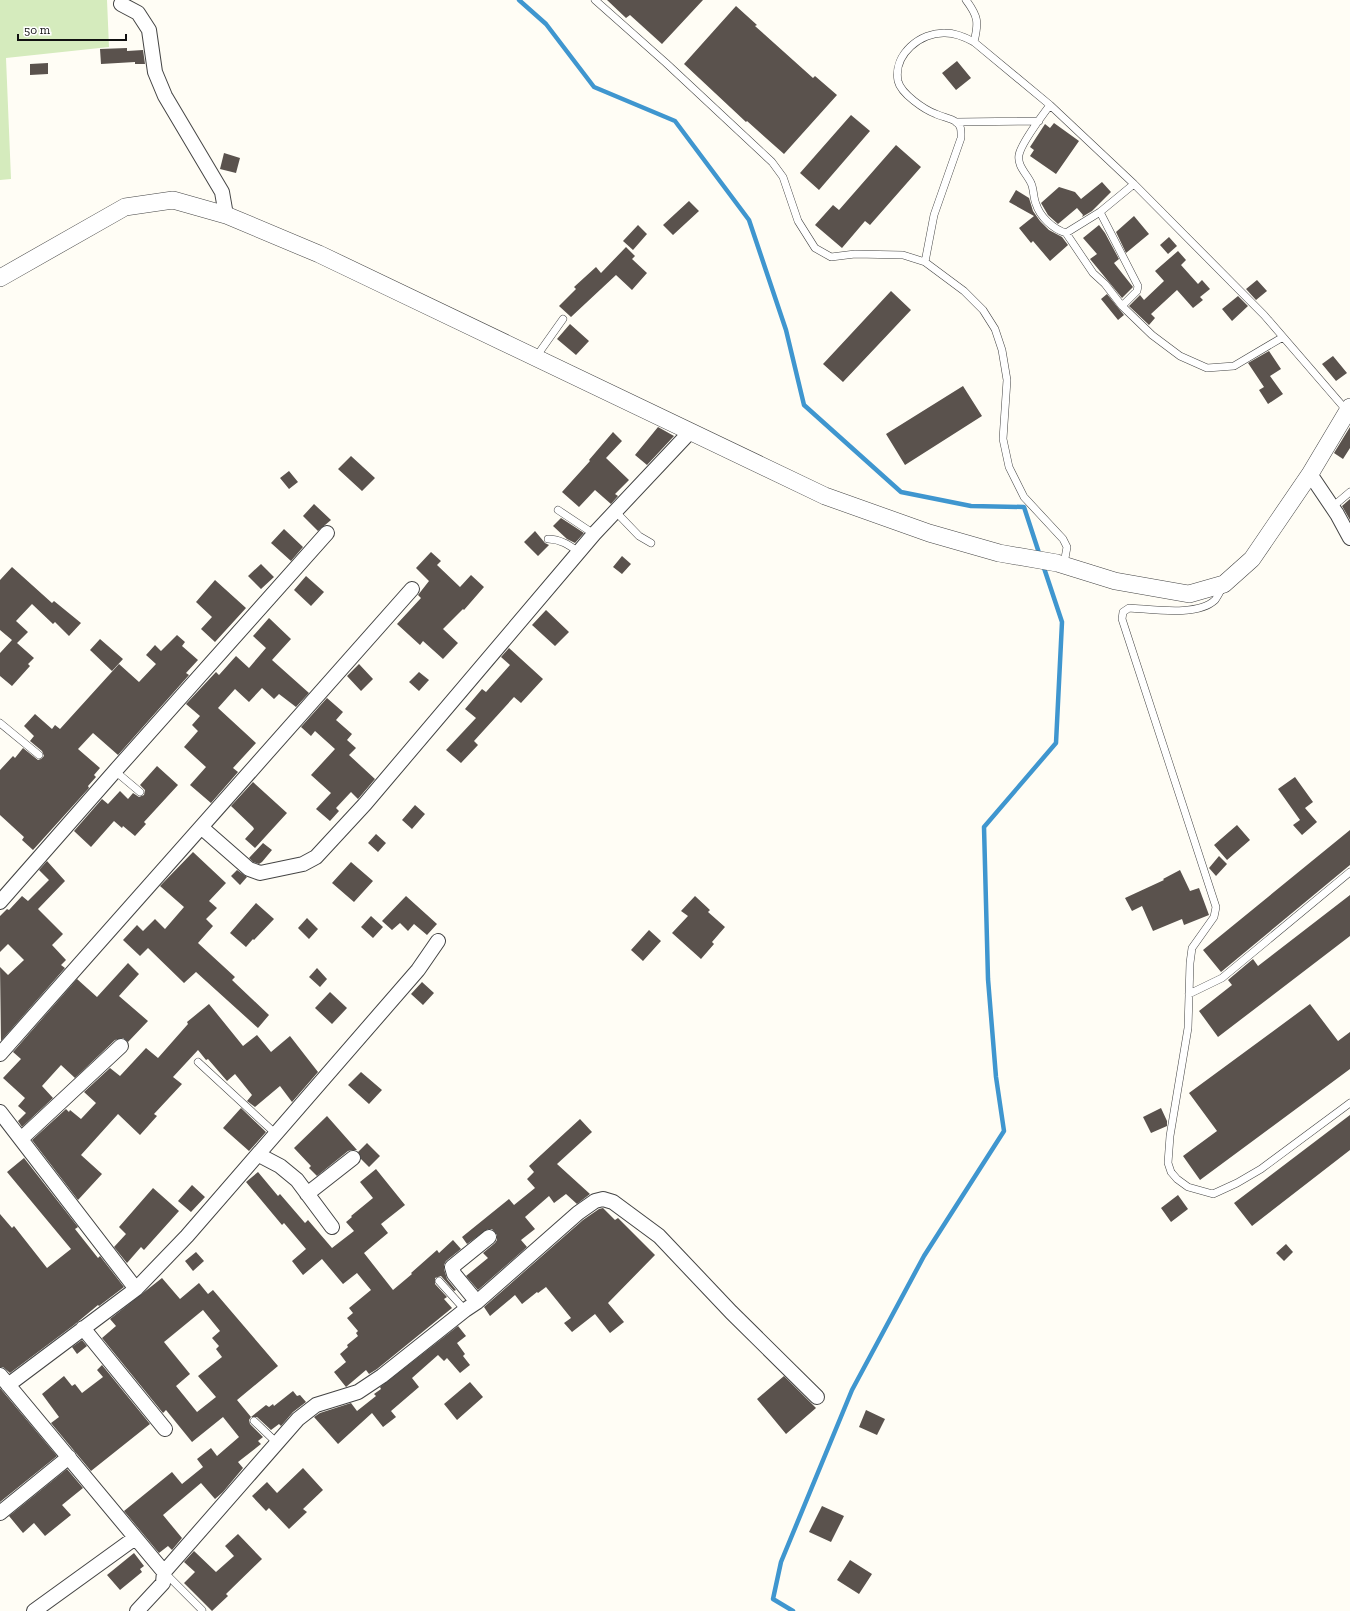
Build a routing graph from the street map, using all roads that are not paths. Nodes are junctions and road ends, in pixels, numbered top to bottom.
1 (595, 0) edge
2 (966, 0) edge
3 (121, 4) dead end
4 (974, 42) junction
5 (1050, 105) junction
6 (1039, 121) junction
7 (956, 122) junction
8 (1134, 184) junction
9 (1100, 212) junction
10 (226, 215) junction
11 (1066, 233) junction
12 (925, 262) junction
13 (0, 278) edge
14 (1122, 306) junction
15 (563, 319) dead end
16 (1283, 337) junction
17 (536, 357) junction
18 (1349, 409) edge
19 (690, 432) junction
20 (1310, 474) junction
21 (1350, 492) edge
22 (1338, 503) dead end
23 (558, 510) dead end
24 (616, 512) junction
25 (327, 533) dead end
26 (594, 534) junction
27 (1350, 538) edge
28 (548, 539) dead end
29 (651, 543) dead end
30 (579, 552) junction
31 (1053, 563) junction
32 (1224, 584) junction
33 (412, 588) dead end
34 (0, 723) edge
35 (39, 755) dead end
36 (115, 771) junction
37 (140, 792) dead end
38 (201, 826) junction
39 (1350, 872) edge
40 (0, 902) edge
41 (438, 941) dead end
42 (1189, 994) junction
43 (121, 1046) dead end
44 (0, 1054) edge
45 (198, 1062) dead end
46 (1350, 1104) edge
47 (0, 1112) edge
48 (276, 1134) junction
49 (21, 1139) junction
50 (259, 1155) junction
51 (353, 1158) dead end
52 (307, 1194) junction
53 (332, 1227) dead end
54 (489, 1237) dead end
55 (439, 1281) dead end
56 (136, 1289) junction
57 (477, 1302) junction
58 (465, 1310) junction
59 (83, 1328) junction
60 (4, 1380) edge
61 (817, 1397) dead end
62 (254, 1421) dead end
63 (165, 1429) dead end
64 (277, 1443) junction
65 (70, 1457) junction
66 (0, 1513) edge
67 (135, 1538) junction
68 (164, 1572) junction
69 (202, 1610) edge
70 (34, 1611) edge
71 (137, 1611) edge

1 - 12 lane
2 - 4 lane
3 - 10 street
4 - 5 lane
4 - 7 lane
5 - 6 lane
5 - 8 lane
6 - 7 lane
6 - 11 lane
7 - 12 lane
8 - 9 lane
8 - 16 lane
9 - 11 lane
9 - 14 lane
10 - 13 street
10 - 17 street
11 - 14 lane
12 - 31 lane
14 - 16 lane
15 - 17 lane
16 - 18 lane
17 - 19 street
18 - 20 street
19 - 24 street
19 - 31 street
20 - 27 street
20 - 32 street
21 - 22 lane
23 - 26 lane
24 - 26 street
24 - 29 lane
25 - 36 street
26 - 30 street
28 - 30 lane
30 - 38 street
31 - 32 street
32 - 42 lane
33 - 38 street
34 - 35 lane
36 - 37 lane
36 - 40 street
38 - 44 street
39 - 42 lane
41 - 48 street
42 - 46 lane
43 - 49 street
45 - 48 lane
47 - 49 street
48 - 50 street
49 - 56 street
50 - 52 street
50 - 56 street
51 - 52 street
52 - 53 street
54 - 57 street
55 - 58 lane
56 - 59 street
57 - 58 street
57 - 61 street
58 - 64 street
59 - 60 street
59 - 63 street
60 - 65 street
62 - 64 lane
64 - 68 street
65 - 66 street
65 - 67 street
67 - 68 street
67 - 70 street
68 - 69 lane
68 - 71 street

